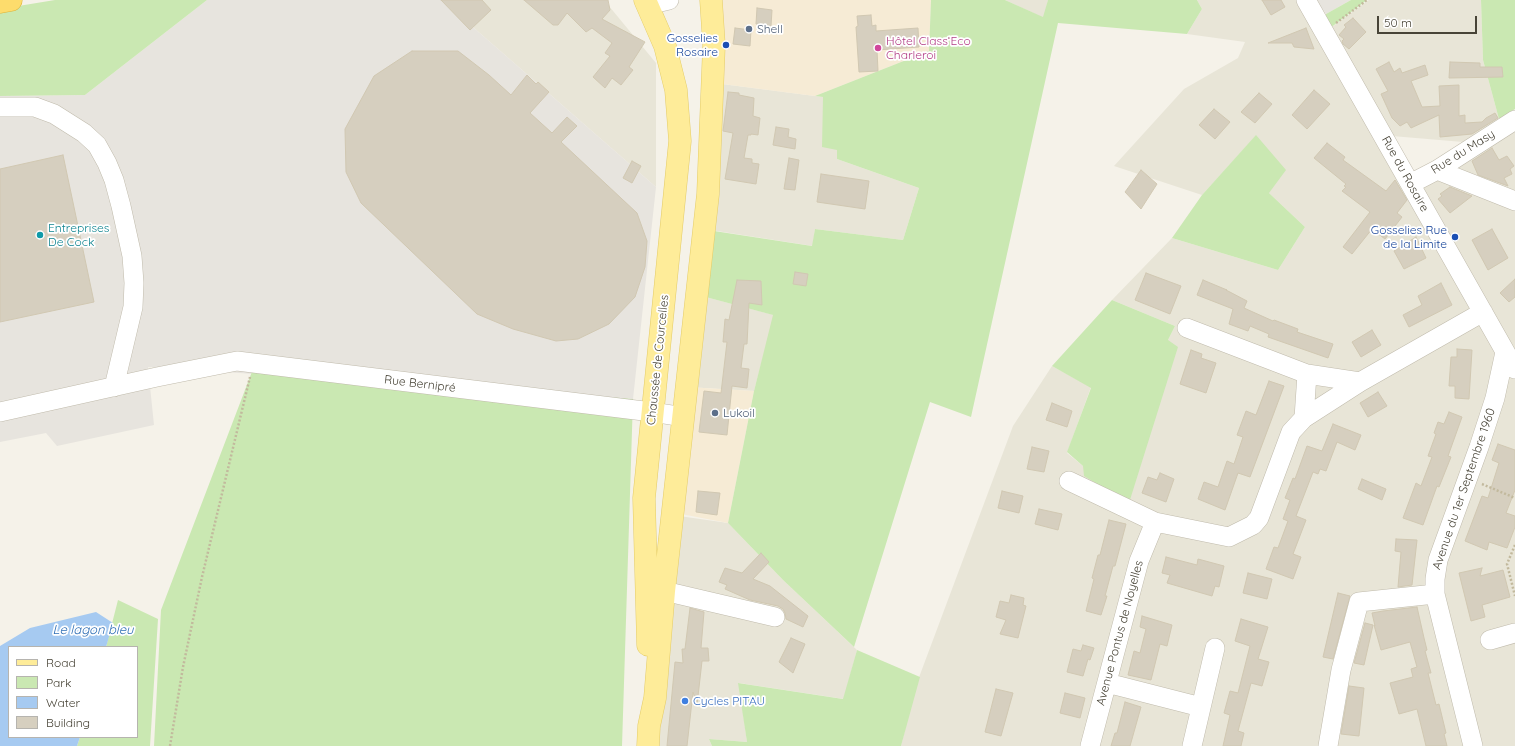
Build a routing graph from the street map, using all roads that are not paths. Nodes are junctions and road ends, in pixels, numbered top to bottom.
1 (11, 0) edge
2 (669, 0) edge
3 (711, 0) edge
4 (1306, 0) edge
5 (0, 2) edge
6 (646, 3) edge
7 (0, 107) edge
8 (1515, 120) edge
9 (1437, 170) junction
10 (1410, 184) junction
11 (1515, 201) edge
12 (1483, 312) junction
13 (1187, 328) dead end
14 (1505, 352) junction
15 (1515, 369) edge
16 (1307, 374) junction
17 (1360, 382) junction
18 (114, 387) junction
19 (0, 412) edge
20 (652, 412) junction
21 (684, 418) junction
22 (1304, 418) junction
23 (1069, 481) dead end
24 (1155, 522) junction
25 (655, 587) junction
26 (1435, 594) junction
27 (775, 617) dead end
28 (1515, 633) edge
29 (1490, 640) dead end
30 (1215, 648) dead end
31 (1107, 683) junction
32 (1201, 707) junction
33 (648, 736) edge
34 (1090, 746) edge
35 (1192, 746) edge
36 (1328, 746) edge
37 (1473, 746) edge

1 - 5 highway
2 - 6 street
3 - 21 main road, Chaussée de Courcelles
4 - 10 street, Rue du Rosaire
6 - 20 main road, Chaussée de Courcelles
7 - 18 street
8 - 9 street, Rue du Masy
9 - 10 street, Rue du Masy
9 - 11 street
10 - 12 street, Rue du Rosaire
12 - 14 street, Rue du Rosaire
12 - 17 street
13 - 16 street
14 - 15 street, Rue du Rosaire
14 - 26 street, Avenue du 1er Septembre 1960
16 - 17 street
16 - 22 street
17 - 22 street
18 - 19 street, Rue Bernipré
18 - 20 street, Rue Bernipré
20 - 21 street, Rue Bernipré
20 - 25 main road, Chaussée de Courcelles
21 - 25 main road, Chaussée de Courcelles
22 - 24 street
23 - 24 street
24 - 31 street, Avenue Pontus de Noyelles
25 - 27 street
25 - 33 main road, Chaussée de Courcelles
26 - 36 street
26 - 37 street, Avenue du 1er Septembre 1960
28 - 29 street
30 - 32 street
31 - 32 street
31 - 34 street, Avenue Pontus de Noyelles
32 - 35 street

